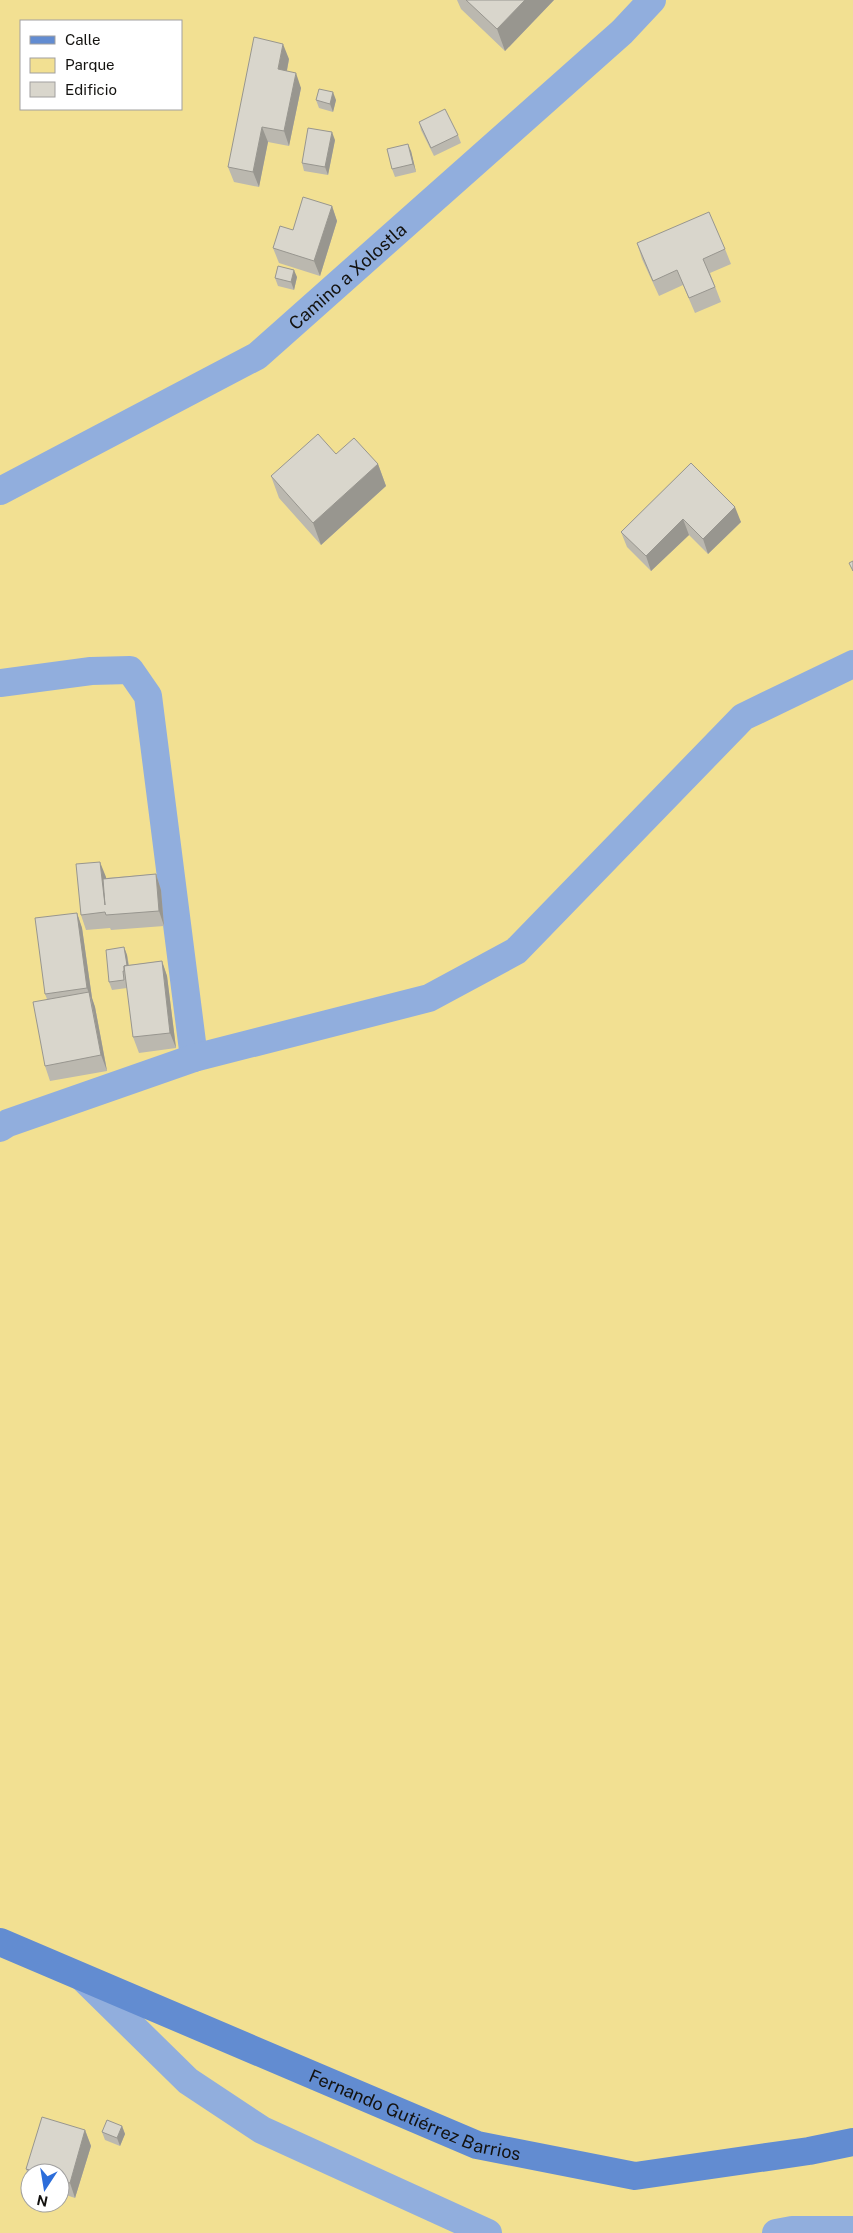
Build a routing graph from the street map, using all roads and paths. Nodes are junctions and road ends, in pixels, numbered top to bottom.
1 (652, 0) edge
2 (0, 491) edge
3 (853, 664) edge
4 (0, 683) edge
5 (194, 1058) junction
6 (0, 1128) edge
7 (0, 1942) edge
8 (83, 1978) junction
9 (853, 2142) edge
10 (853, 2230) edge
11 (488, 2233) edge
12 (776, 2233) edge

1 - 2 street, Camino a Xolostla
3 - 5 street
4 - 5 street
5 - 6 street
7 - 8 main road, Fernando Gutiérrez Barrios
8 - 9 main road, Fernando Gutiérrez Barrios
8 - 11 street
10 - 12 street

